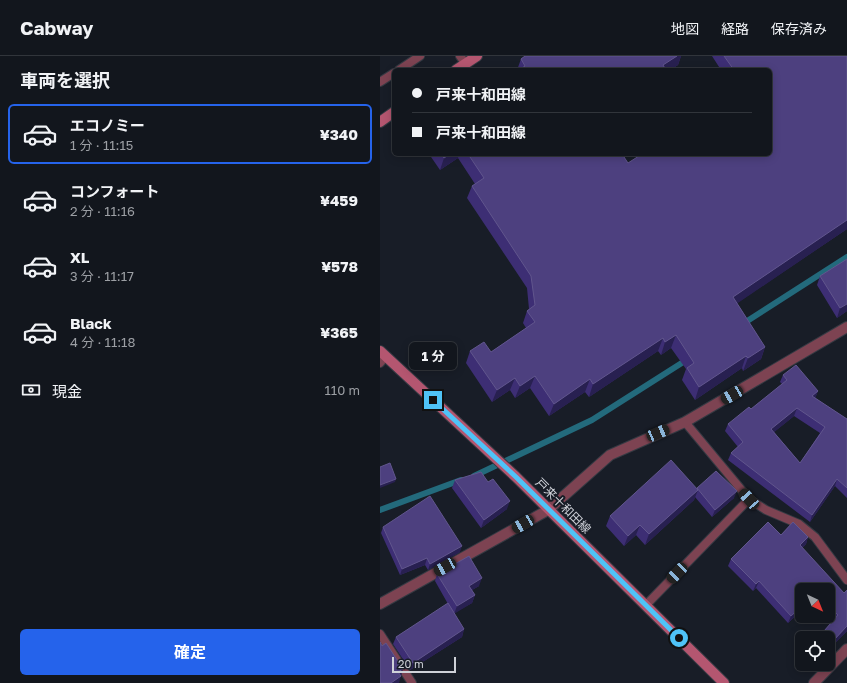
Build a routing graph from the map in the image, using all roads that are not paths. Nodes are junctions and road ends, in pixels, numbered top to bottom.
1 (420, 56) edge
2 (476, 56) edge
3 (463, 60) edge
4 (402, 68) edge
5 (392, 74) edge
6 (380, 82) edge
7 (392, 113) edge
8 (380, 122) edge
9 (847, 326) edge
10 (382, 357) edge
11 (685, 422) junction
12 (749, 499) junction
13 (548, 510) junction
14 (847, 580) edge
15 (380, 604) edge
16 (646, 605) junction
17 (380, 634) edge
18 (847, 649) edge
19 (412, 683) edge
20 (723, 683) edge
21 (814, 683) edge

1 - 4 lane
2 - 3 main road
5 - 6 lane
7 - 8 main road
9 - 11 street
10 - 13 main road, 戸来十和田線
11 - 12 lane
11 - 13 street
12 - 14 lane
12 - 16 lane
13 - 15 street
13 - 16 main road, 戸来十和田線
16 - 20 main road, 戸来十和田線
17 - 19 lane
18 - 21 street

